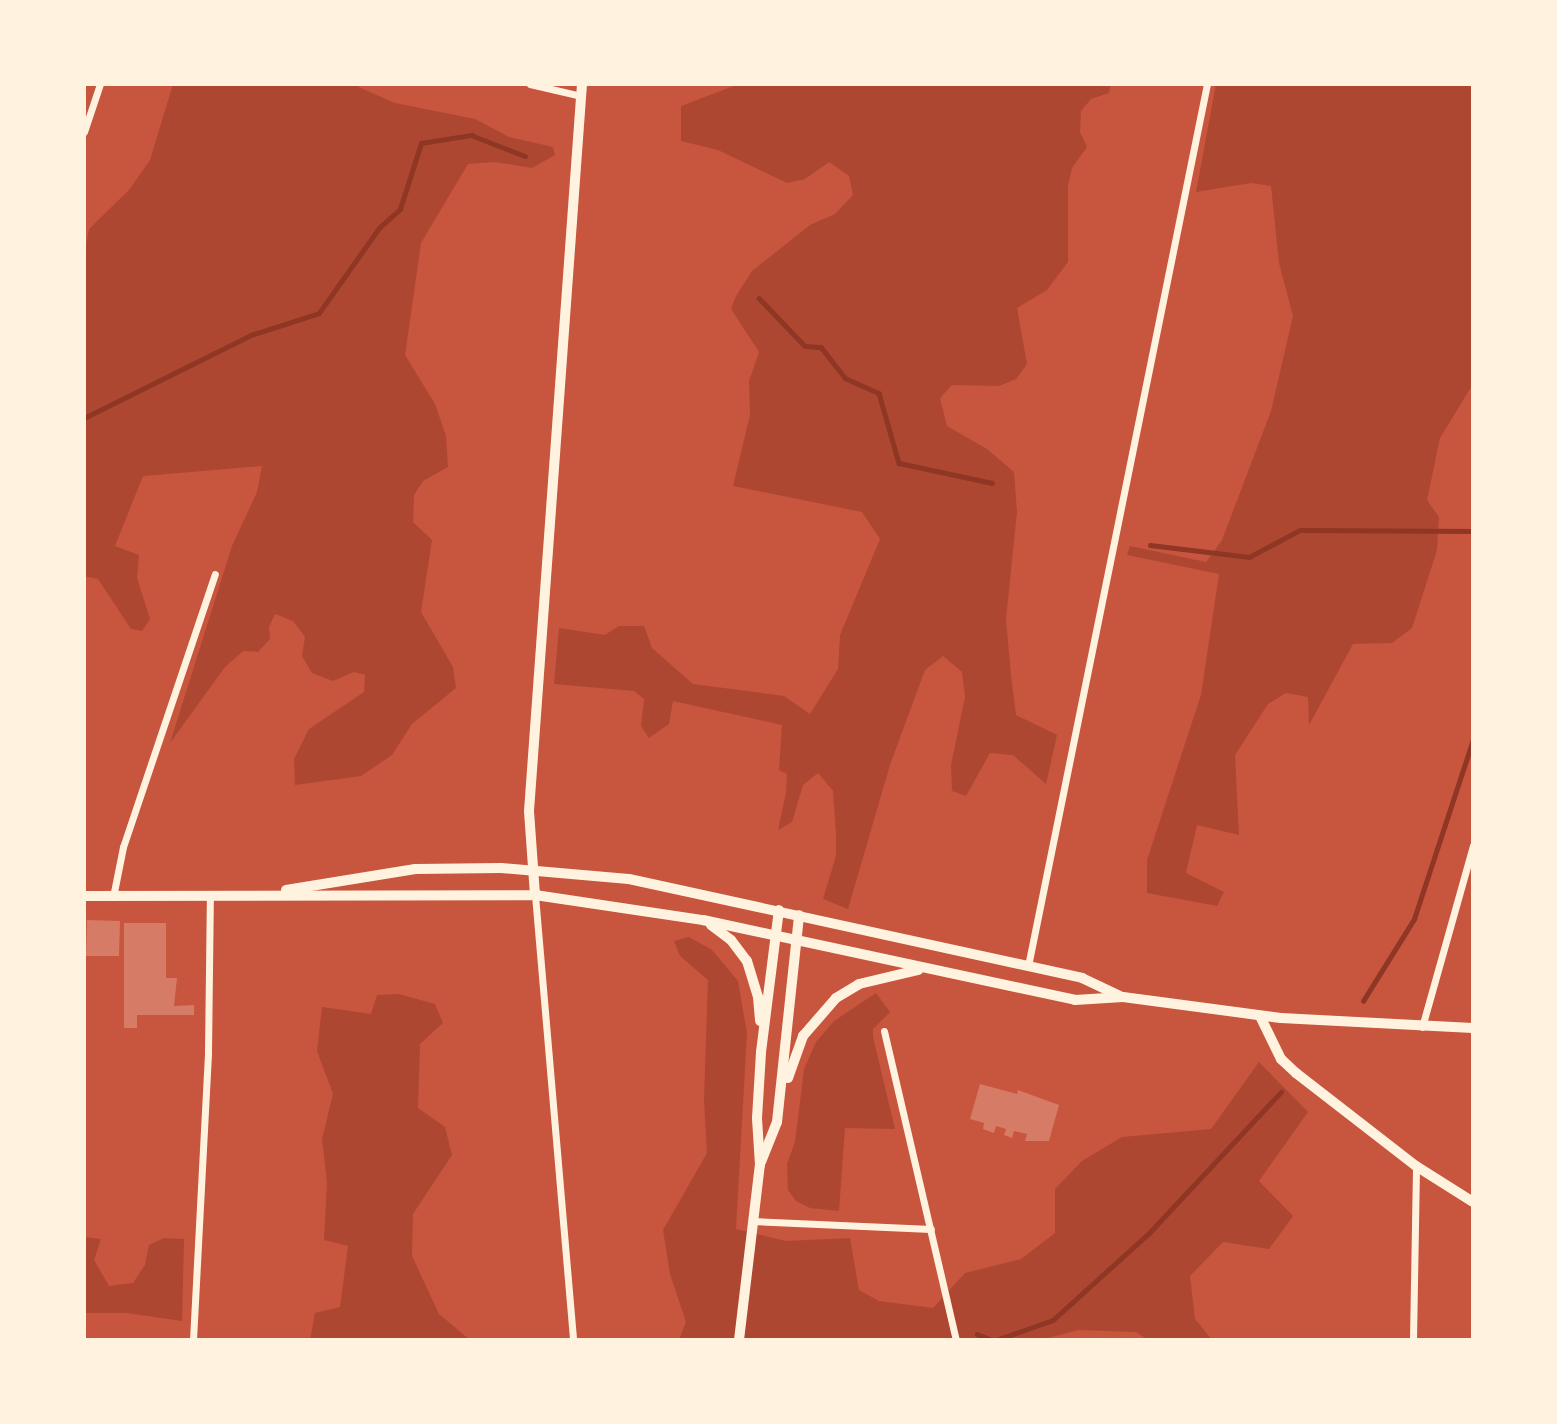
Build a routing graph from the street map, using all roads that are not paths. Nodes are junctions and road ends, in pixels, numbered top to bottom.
1 (100, 84) edge
2 (530, 84) edge
3 (582, 84) edge
4 (1207, 84) edge
5 (581, 96) junction
6 (84, 132) edge
7 (215, 574) dead end
8 (1473, 845) edge
9 (533, 870) junction
10 (268, 893) junction
11 (536, 895) junction
12 (84, 896) edge
13 (210, 897) junction
14 (113, 898) junction
15 (779, 910) junction
16 (799, 915) junction
17 (703, 920) junction
18 (773, 936) junction
19 (794, 940) junction
20 (1028, 966) junction
21 (921, 969) junction
22 (1123, 997) junction
23 (1260, 1016) junction
24 (1422, 1027) junction
25 (1473, 1028) edge
26 (884, 1031) dead end
27 (761, 1052) junction
28 (777, 1122) junction
29 (760, 1165) junction
30 (1416, 1166) junction
31 (1473, 1202) edge
32 (753, 1221) junction
33 (931, 1229) junction
34 (193, 1340) edge
35 (573, 1340) edge
36 (739, 1340) edge
37 (956, 1340) edge
38 (1412, 1340) edge

1 - 6 street
2 - 5 street
3 - 5 main road
4 - 20 street
5 - 9 main road
7 - 14 street
8 - 24 street
9 - 10 main road
9 - 11 main road
9 - 15 main road
10 - 11 main road
10 - 13 main road
11 - 17 main road
11 - 35 street
12 - 14 main road
13 - 14 main road
13 - 34 street
15 - 16 main road
15 - 18 main road
16 - 19 main road
16 - 20 main road
17 - 18 main road
17 - 27 main road
18 - 19 main road
18 - 27 main road
19 - 21 main road
19 - 28 main road
20 - 22 main road
21 - 22 main road
21 - 28 main road
22 - 23 main road
23 - 24 main road
23 - 30 main road
24 - 25 main road
26 - 33 street
27 - 29 main road
28 - 29 main road
29 - 32 main road
30 - 31 main road
30 - 38 street
32 - 33 street
32 - 36 main road
33 - 37 street

